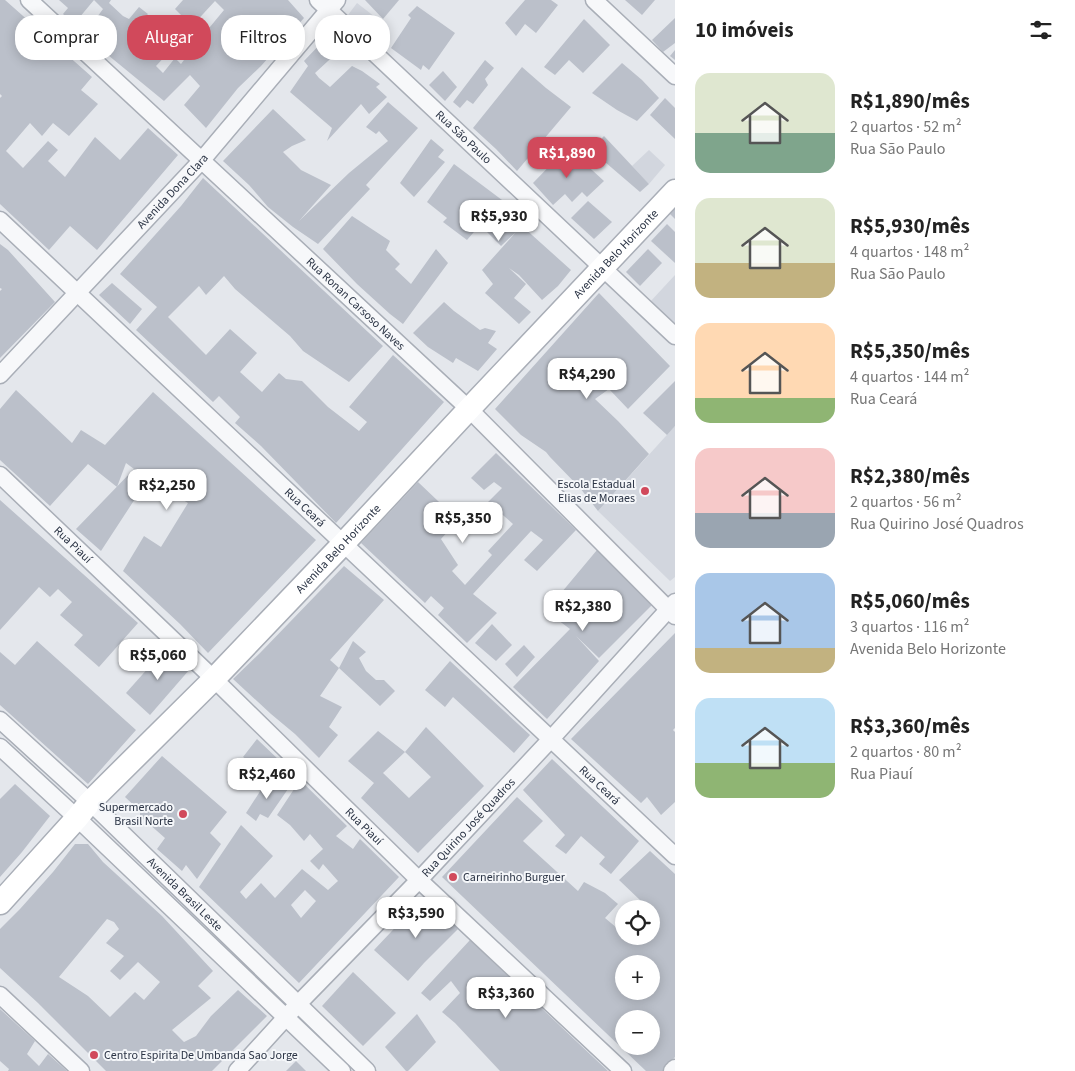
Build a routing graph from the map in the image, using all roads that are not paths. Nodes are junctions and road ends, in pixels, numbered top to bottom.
1 (29, 0) edge
2 (594, 0) edge
3 (328, 3) edge
4 (675, 76) edge
5 (202, 160) junction
6 (675, 191) edge
7 (0, 220) edge
8 (603, 268) junction
9 (78, 294) junction
10 (675, 336) edge
11 (0, 375) edge
12 (469, 409) junction
13 (0, 474) edge
14 (343, 544) junction
15 (673, 609) edge
16 (214, 679) junction
17 (0, 720) edge
18 (551, 739) junction
19 (0, 747) edge
20 (84, 810) junction
21 (675, 856) edge
22 (149, 860) junction
23 (135, 873) junction
24 (419, 880) junction
25 (0, 903) edge
26 (0, 995) edge
27 (298, 1004) junction
28 (286, 1018) junction
29 (675, 1068) edge
30 (81, 1071) edge
31 (237, 1071) edge
32 (342, 1071) edge
33 (367, 1071) edge
34 (624, 1071) edge
35 (672, 1071) edge

1 - 5 street, Rua Ronan Carsoso Naves
2 - 4 street
3 - 5 street, Avenida Dona Clara
3 - 8 street, Rua São Paulo
5 - 9 street, Avenida Dona Clara
5 - 12 street, Rua Ronan Carsoso Naves
6 - 8 street, Avenida Belo Horizonte
7 - 9 street, Rua Ceará
8 - 10 street, Rua São Paulo
8 - 12 street, Avenida Belo Horizonte
9 - 11 street, Avenida Dona Clara
9 - 14 street, Rua Ceará
12 - 14 street, Avenida Belo Horizonte
12 - 15 street, Rua Ronan Carsoso Naves
13 - 16 street, Rua Piauí
14 - 16 street, Avenida Belo Horizonte
14 - 18 street, Rua Ceará
15 - 18 street, Rua Quirino José Quadros
16 - 20 street, Avenida Belo Horizonte
16 - 24 street, Rua Piauí
17 - 20 street, Avenida Brasil Leste
18 - 21 street, Rua Ceará
18 - 24 street, Rua Quirino José Quadros
19 - 20 street, Avenida Brasil Leste
20 - 22 street, Avenida Brasil Leste
20 - 23 street, Avenida Brasil Leste
20 - 25 street, Avenida Belo Horizonte
22 - 23 street
22 - 27 street, Avenida Brasil Leste
23 - 28 street, Avenida Brasil Leste
24 - 27 street, Rua Quirino José Quadros
24 - 34 street, Rua Piauí
26 - 30 street
27 - 28 street, Rua Quirino José Quadros
27 - 33 street, Avenida Brasil Leste
28 - 31 street, Rua Quirino José Quadros
28 - 32 street, Avenida Brasil Leste
29 - 35 street

